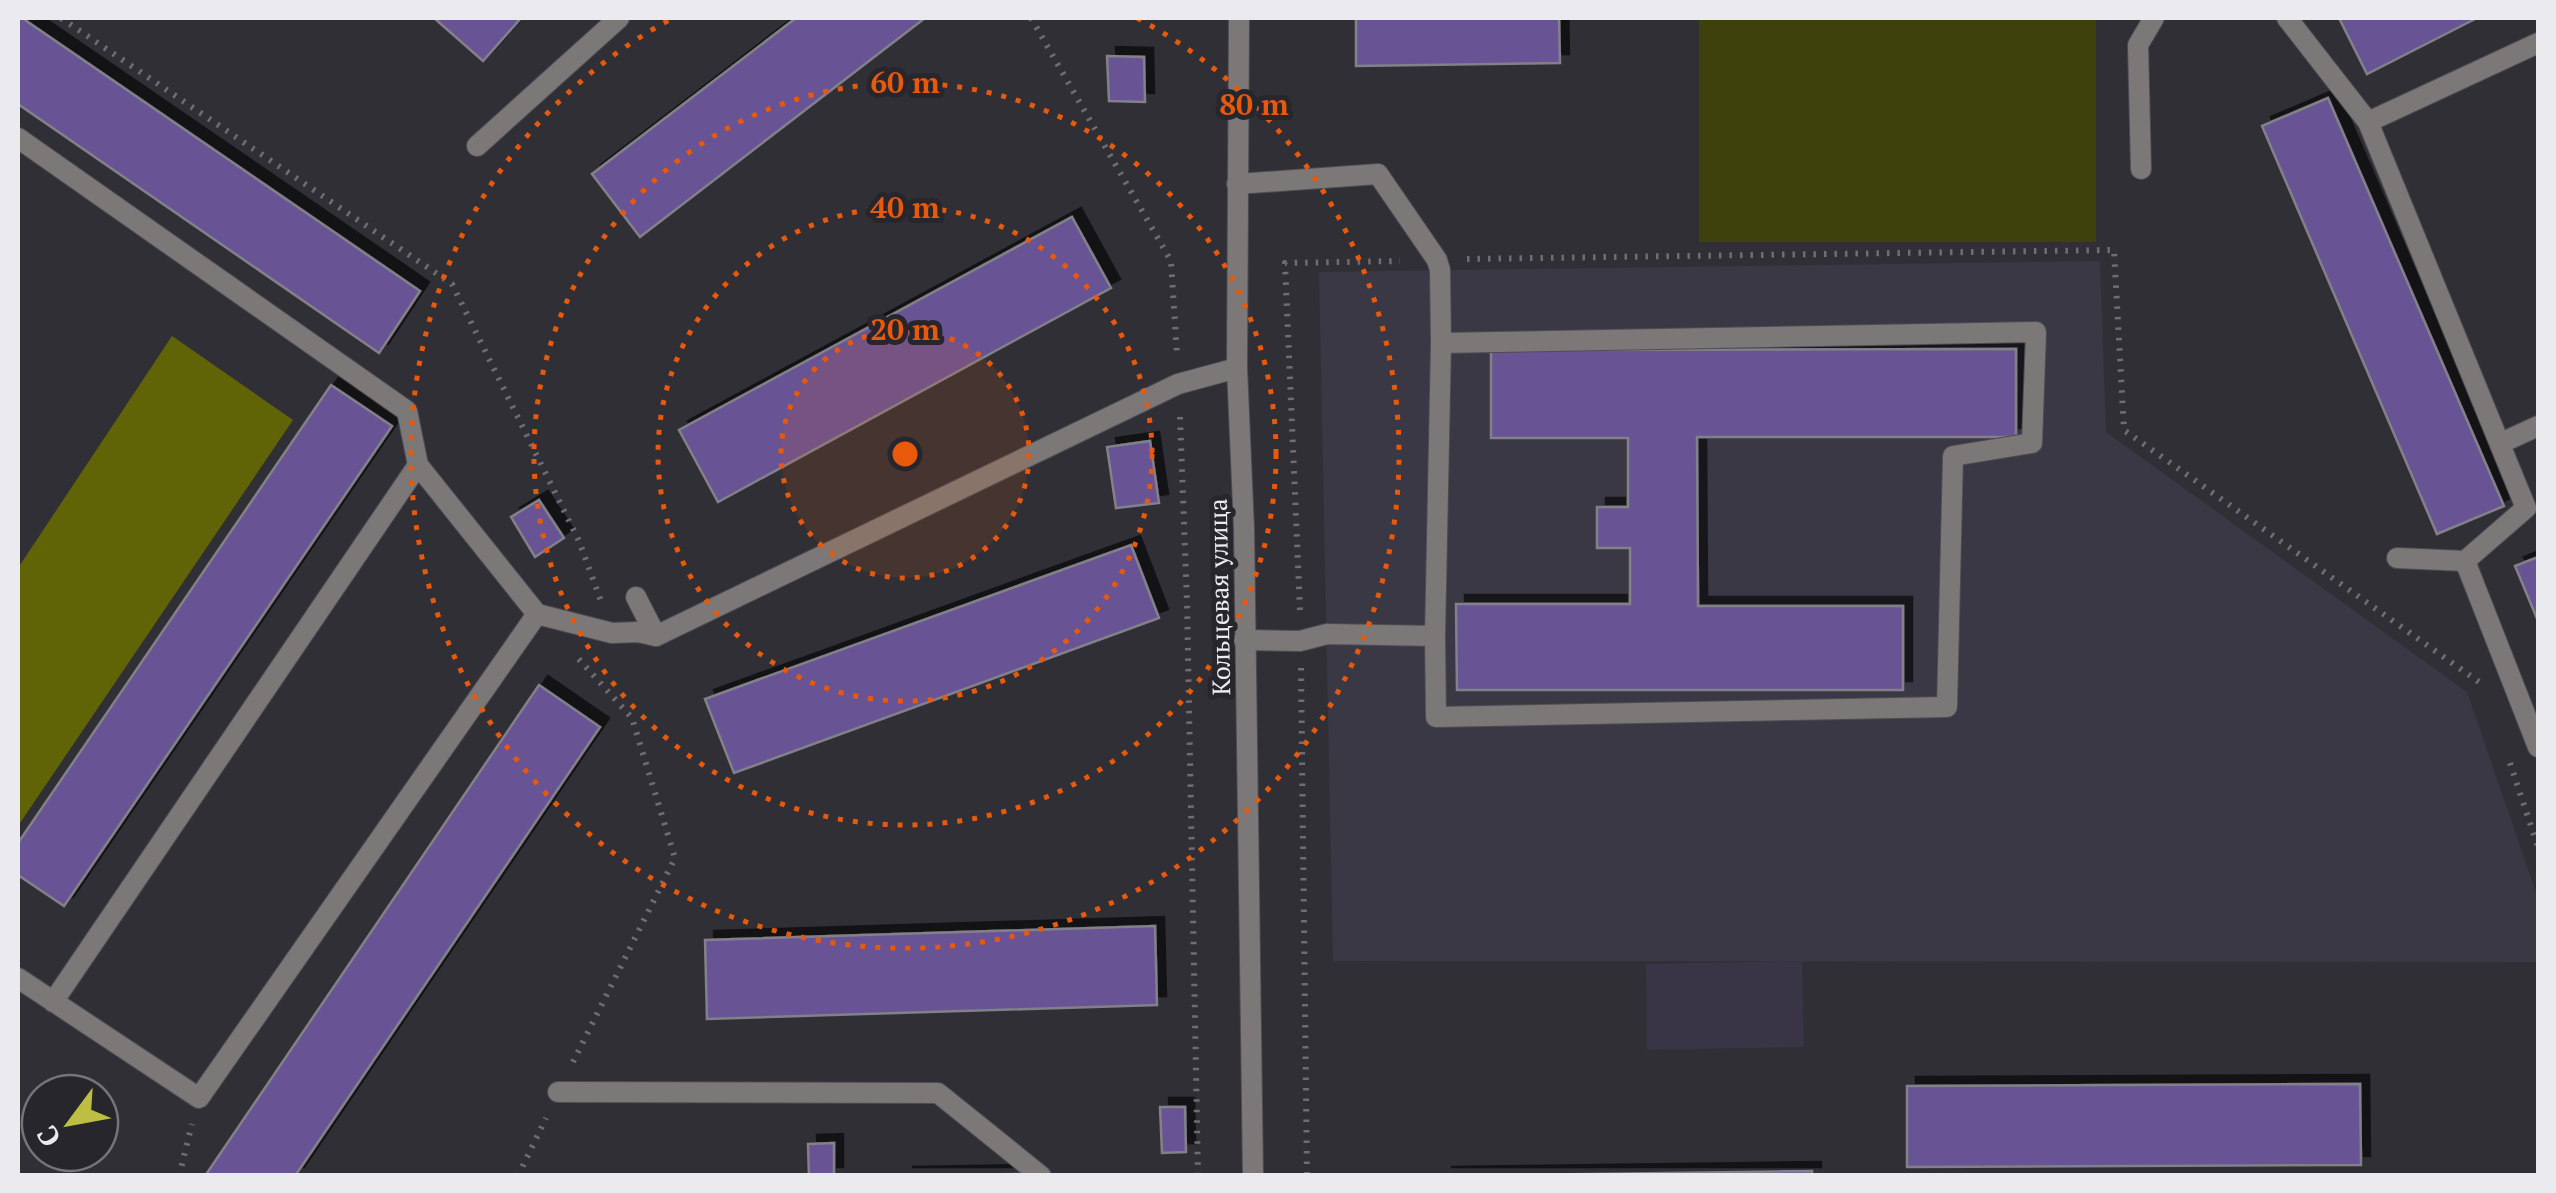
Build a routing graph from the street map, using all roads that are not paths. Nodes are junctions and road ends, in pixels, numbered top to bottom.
1 (619, 18) edge
2 (1239, 18) edge
3 (2154, 18) edge
4 (2287, 18) edge
5 (2538, 43) edge
6 (2368, 122) junction
7 (18, 138) edge
8 (476, 146) dead end
9 (2142, 169) dead end
10 (1237, 184) junction
11 (1441, 343) junction
12 (1237, 368) junction
13 (2538, 426) edge
14 (2501, 443) junction
15 (418, 464) junction
16 (2398, 558) dead end
17 (2465, 560) junction
18 (636, 597) dead end
19 (537, 614) junction
20 (656, 636) junction
21 (1435, 636) junction
22 (1244, 640) junction
23 (2538, 747) edge
24 (18, 978) edge
25 (53, 1002) junction
26 (558, 1092) road end
27 (1041, 1176) edge
28 (1253, 1176) edge

1 - 8 street
2 - 10 street, Кольцевая улица
3 - 9 street
4 - 6 street
5 - 6 street
6 - 14 street
7 - 15 street
10 - 11 street
10 - 12 street, Кольцевая улица
11 - 21 street
11 - 21 street
12 - 20 street
12 - 22 street, Кольцевая улица
13 - 14 street
14 - 17 street
15 - 19 street
15 - 25 street
16 - 17 street
17 - 23 street
18 - 20 street
19 - 20 street
19 - 25 street
21 - 22 street
22 - 28 street, Кольцевая улица
24 - 25 street
26 - 27 street

